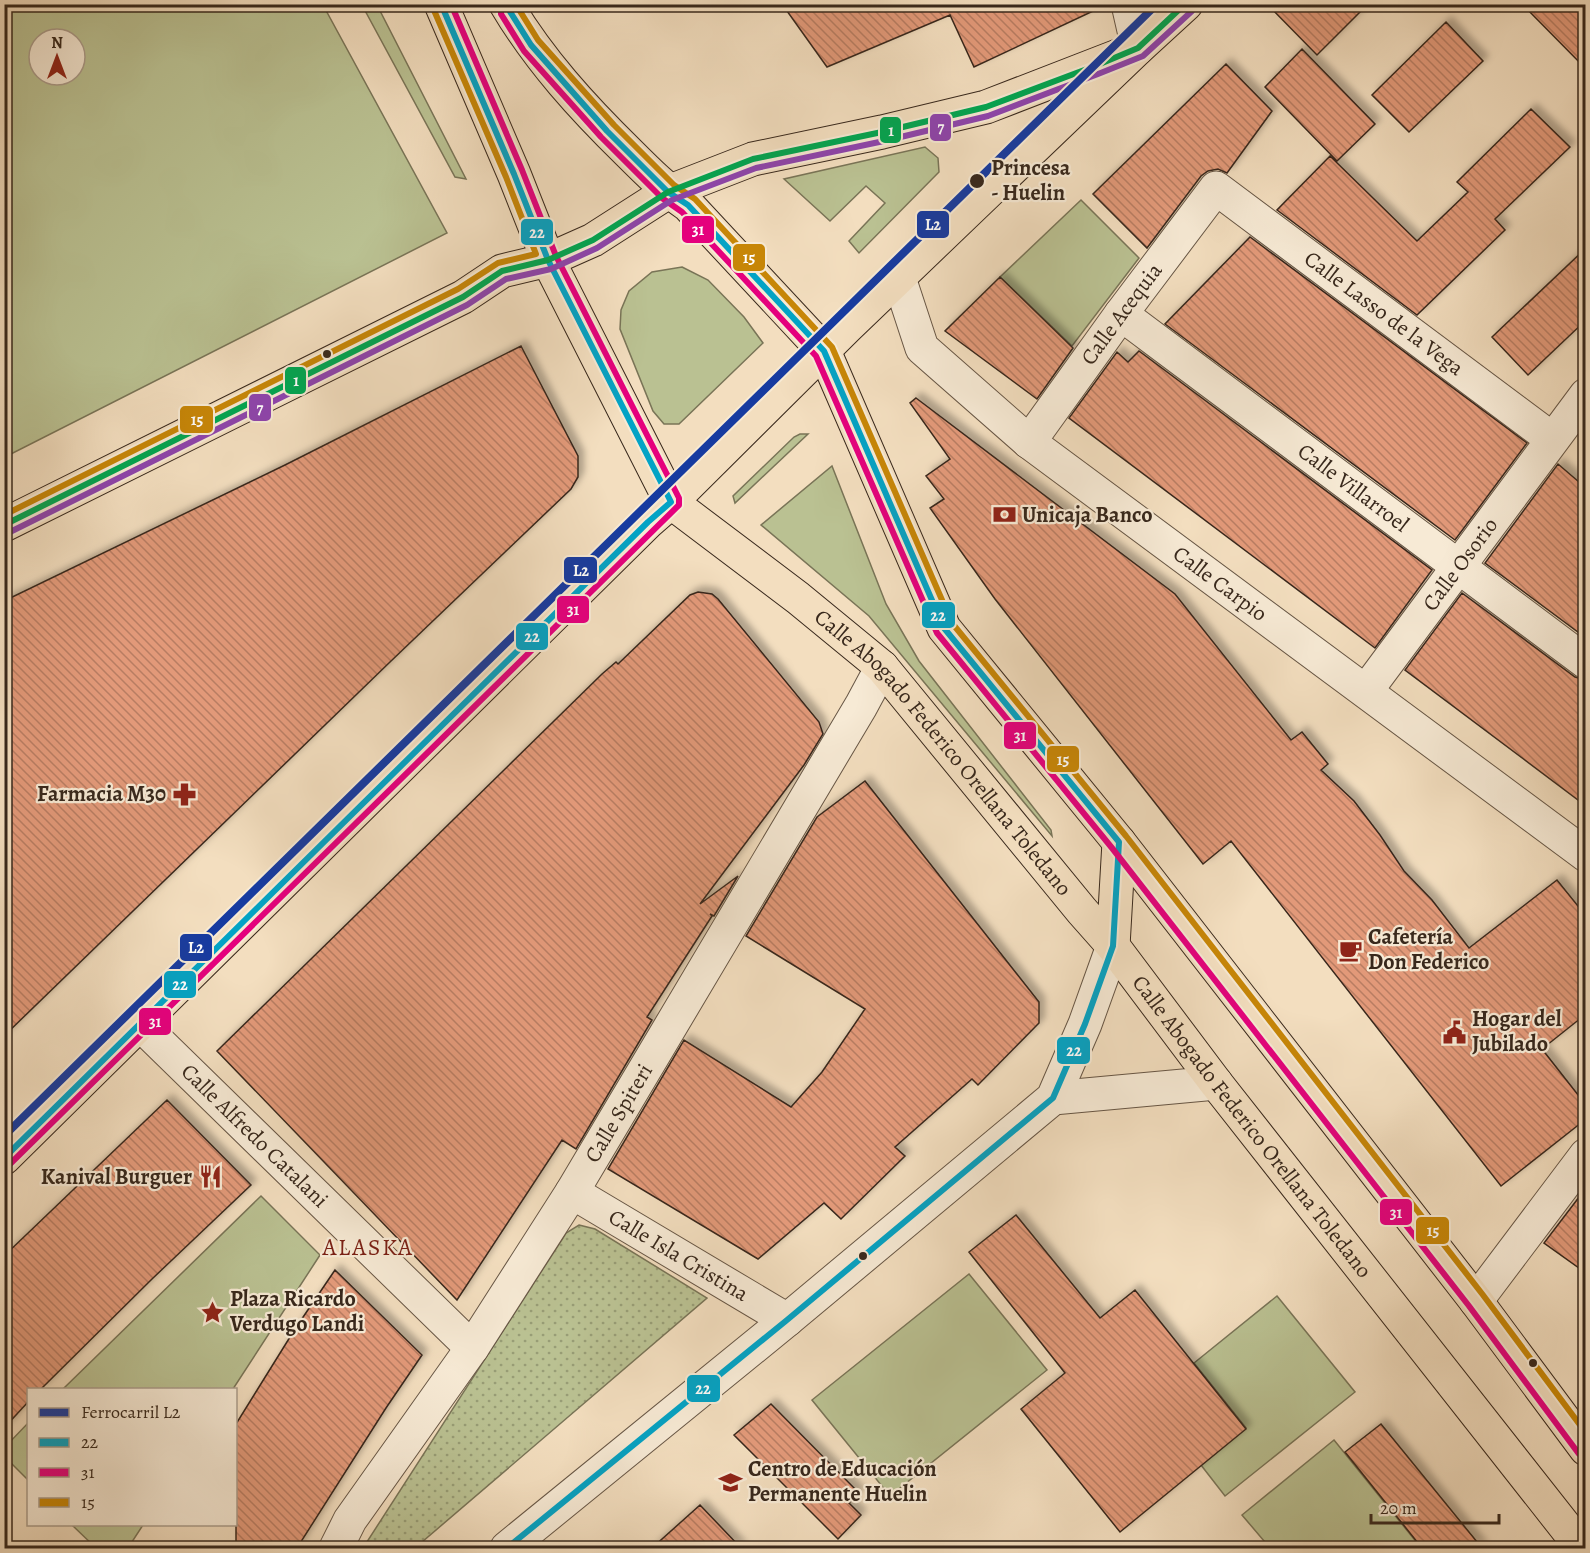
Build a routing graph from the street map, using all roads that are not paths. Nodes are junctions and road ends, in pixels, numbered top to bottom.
1 (441, 4) edge
2 (1128, 4) edge
3 (1186, 4) edge
4 (508, 6) edge
5 (1138, 48) junction
6 (1216, 188) joint
7 (668, 192) junction
8 (548, 260) junction
9 (899, 278) junction
10 (1121, 314) junction
11 (824, 351) junction
12 (1586, 395) edge
13 (1568, 433) edge
14 (1029, 442) junction
15 (671, 502) junction
16 (4, 525) edge
17 (1458, 567) junction
18 (1586, 662) edge
19 (882, 667) junction
20 (1366, 691) junction
21 (1119, 842) junction
22 (1586, 855) edge
23 (1113, 946) junction
24 (140, 1024) junction
25 (1216, 1083) junction
26 (1053, 1098) junction
27 (1586, 1155) edge
28 (4, 1158) edge
29 (572, 1192) junction
30 (1476, 1301) junction
31 (787, 1320) junction
32 (472, 1348) junction
33 (1586, 1449) edge
34 (336, 1548) edge
35 (507, 1548) edge
36 (1582, 1548) edge

1 - 8 main road
2 - 5 street
3 - 5 main road
4 - 7 main road
5 - 7 main road
5 - 9 main road
6 - 10 street, Calle Acequia
6 - 13 street, Calle Lasso de la Vega
7 - 8 main road
7 - 11 main road
8 - 15 main road
8 - 16 main road
9 - 11 main road
9 - 14 street, Calle Carpio
10 - 14 street, Calle Acequia
10 - 17 street, Calle Villarroel
11 - 15 main road
11 - 21 main road
12 - 13 street, Calle Osorio
13 - 17 street, Calle Osorio
14 - 20 street, Calle Carpio
15 - 19 main road, Calle Abogado Federico Orellana Toledano
15 - 24 main road
17 - 18 street, Calle Villarroel
17 - 20 street, Calle Osorio
19 - 23 main road, Calle Abogado Federico Orellana Toledano
19 - 29 street, Calle Spiteri
20 - 22 street, Calle Carpio
21 - 23 main road
21 - 30 main road
23 - 25 main road, Calle Abogado Federico Orellana Toledano
23 - 26 street
24 - 28 main road
24 - 32 street, Calle Alfredo Catalani
25 - 26 street
25 - 36 main road, Calle Abogado Federico Orellana Toledano
26 - 31 street
27 - 30 street
29 - 31 street, Calle Isla Cristina
29 - 32 street, Calle Spiteri
30 - 33 main road
31 - 35 street
32 - 34 street, Calle Spiteri

